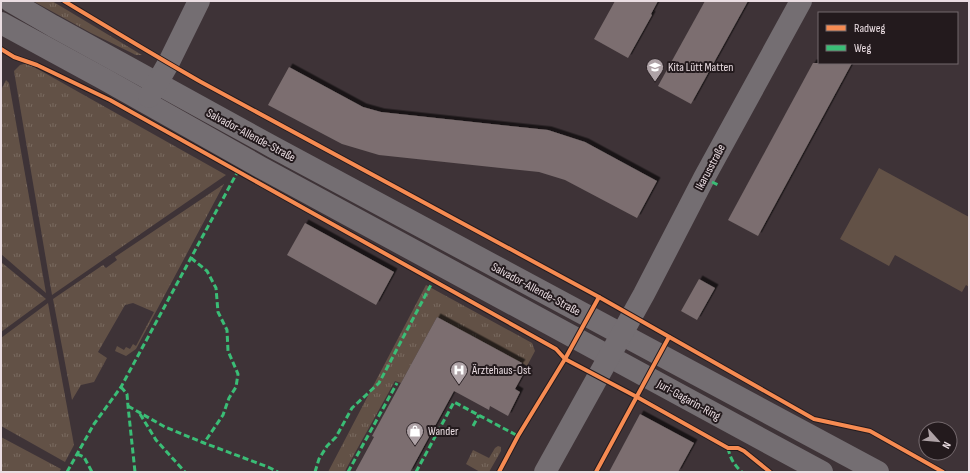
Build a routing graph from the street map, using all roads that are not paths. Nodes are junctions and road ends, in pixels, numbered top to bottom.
1 (10, 1) edge
2 (199, 1) edge
3 (801, 1) edge
4 (1, 23) edge
5 (157, 83) junction
6 (146, 103) junction
7 (621, 334) junction
8 (609, 356) junction
9 (545, 472) edge
10 (822, 472) edge
11 (878, 472) edge

1 - 5 street, Salvador-Allende-Straße
2 - 5 street
3 - 7 street, Ikarusstraße
4 - 6 street, Salvador-Allende-Straße
5 - 6 street
5 - 7 street, Salvador-Allende-Straße
6 - 8 street, Salvador-Allende-Straße
7 - 8 street
7 - 11 street
8 - 9 street
8 - 10 street, Juri-Gagarin-Ring

